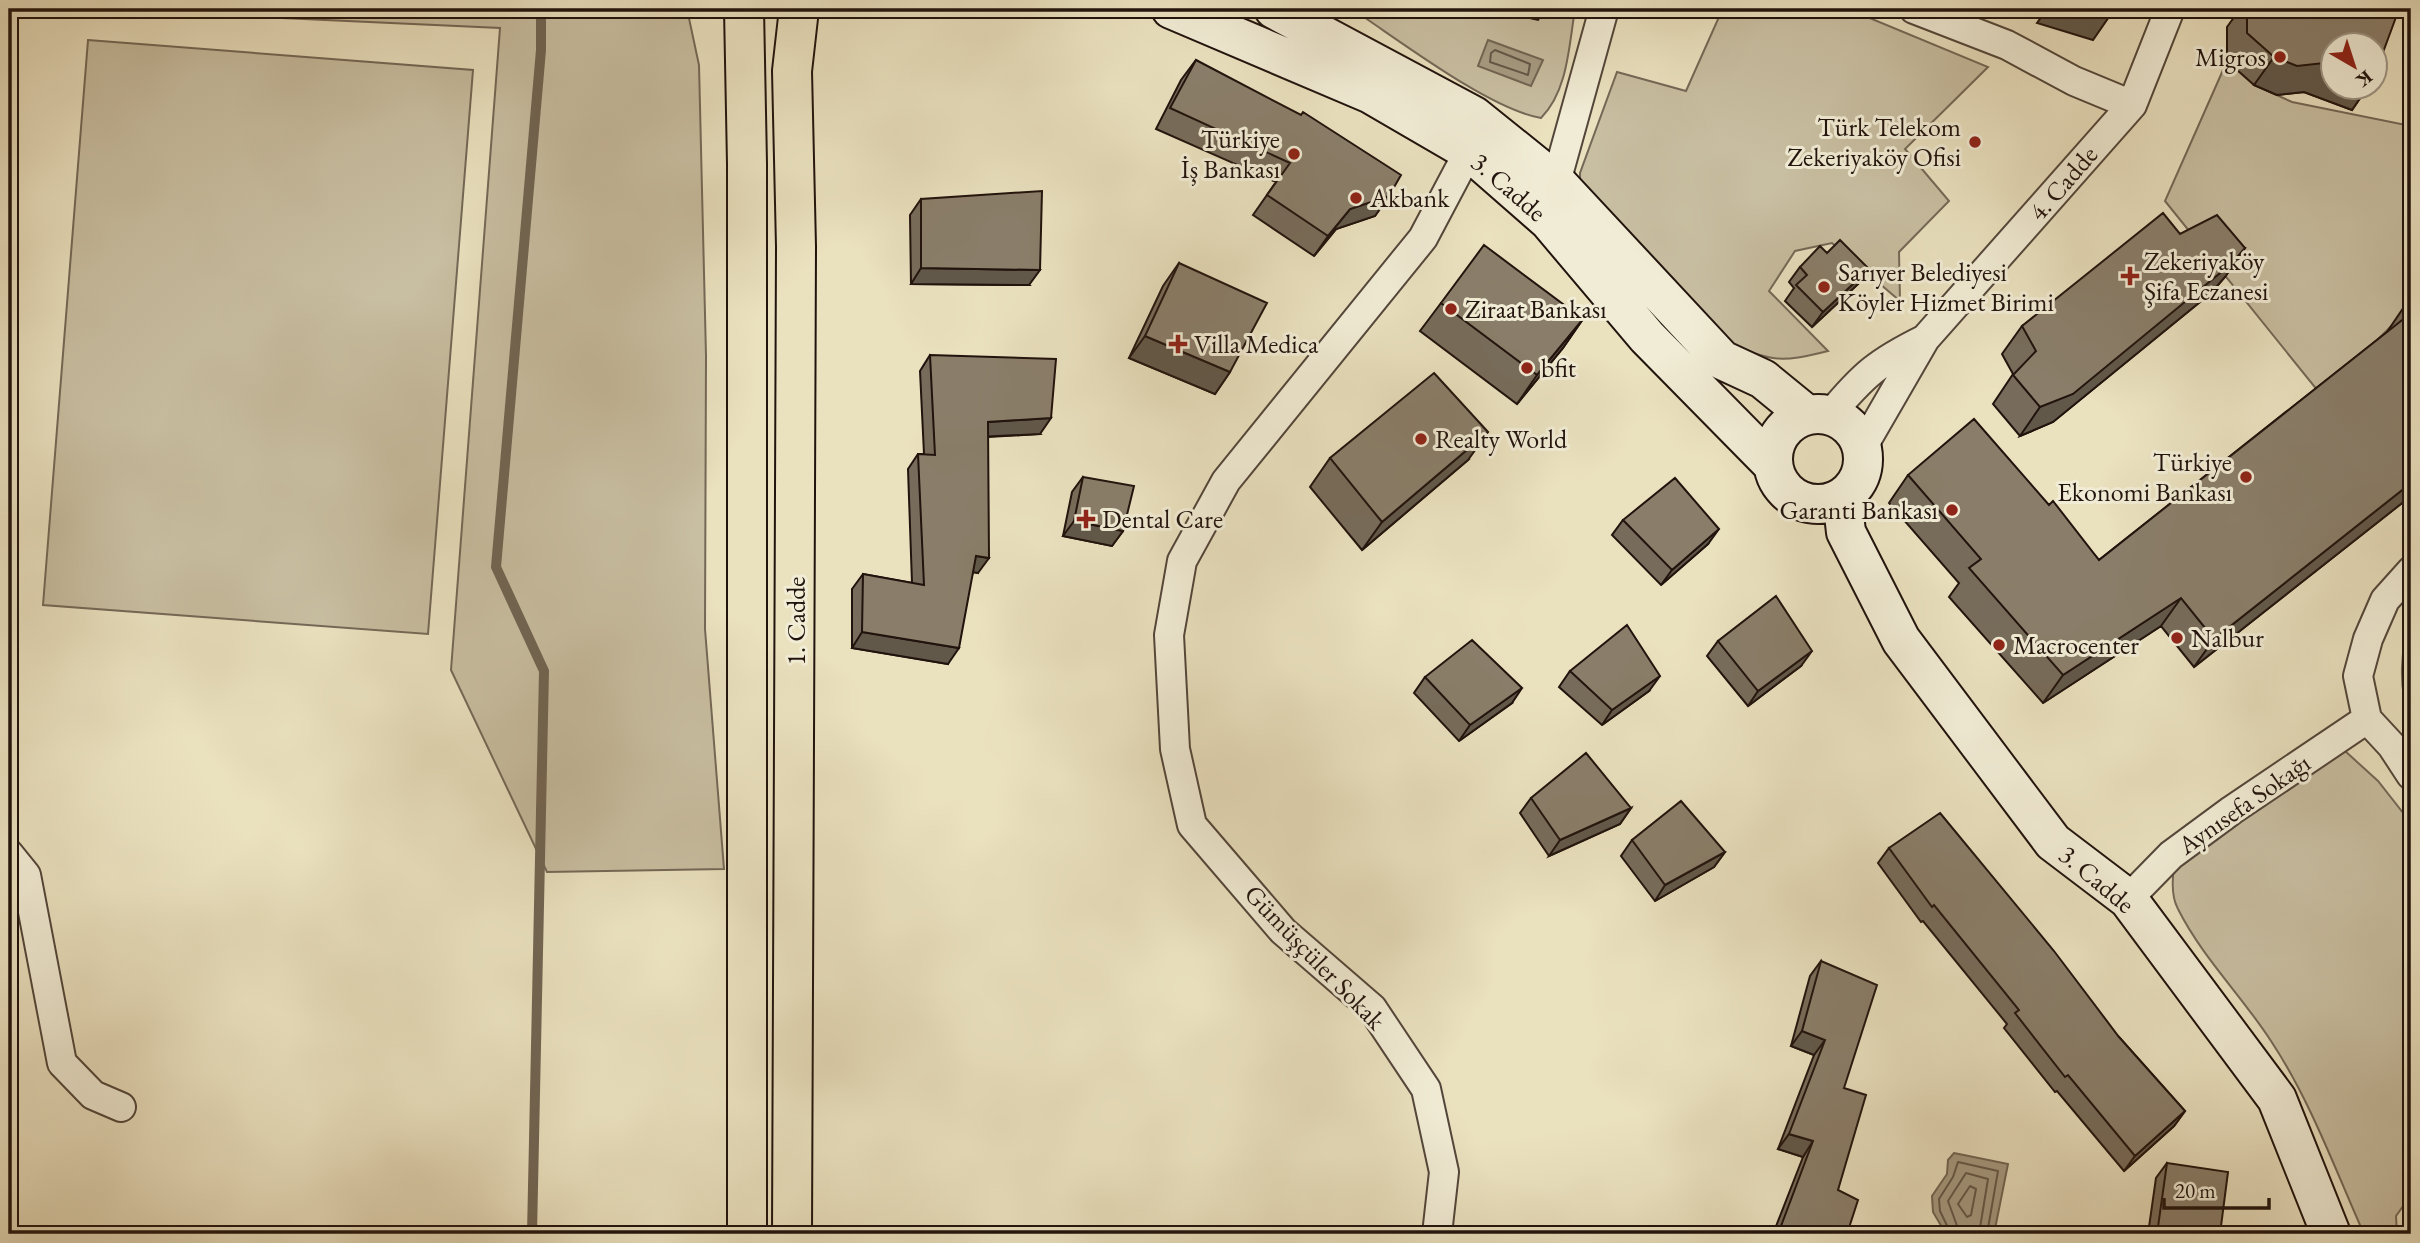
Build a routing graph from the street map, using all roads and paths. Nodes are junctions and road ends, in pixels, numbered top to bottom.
1 (744, 9) edge
2 (799, 9) edge
3 (1171, 9) edge
4 (1274, 9) edge
5 (1604, 9) edge
6 (1914, 9) edge
7 (2170, 9) edge
8 (2132, 106) junction
9 (1469, 151) junction
10 (1556, 182) junction
11 (1925, 339) junction
12 (1818, 415) junction
13 (1862, 448) junction
14 (1773, 465) junction
15 (1834, 511) junction
16 (2411, 571) edge
17 (2367, 719) junction
18 (2411, 775) edge
19 (9, 854) edge
20 (2128, 899) junction
21 (121, 1107) dead end
22 (747, 1234) edge
23 (792, 1234) edge
24 (1437, 1234) edge
25 (2331, 1234) edge

1 - 22 main road, 1. Cadde
2 - 23 main road, 1. Cadde
3 - 9 main road, 3. Cadde
4 - 10 main road, 3. Cadde
5 - 10 street
6 - 8 street
7 - 8 street, 4. Cadde
8 - 11 street, 4. Cadde
9 - 14 main road, 3. Cadde
9 - 24 street, Gümüşçüler Sokak
10 - 12 main road, 3. Cadde
11 - 12 street
11 - 13 street
12 - 13 main road
12 - 14 main road
13 - 15 main road
14 - 15 main road
15 - 20 main road, 3. Cadde
16 - 17 street
17 - 18 street
17 - 20 street, Aynısefa Sokağı
19 - 21 street
20 - 25 main road, 3. Cadde

